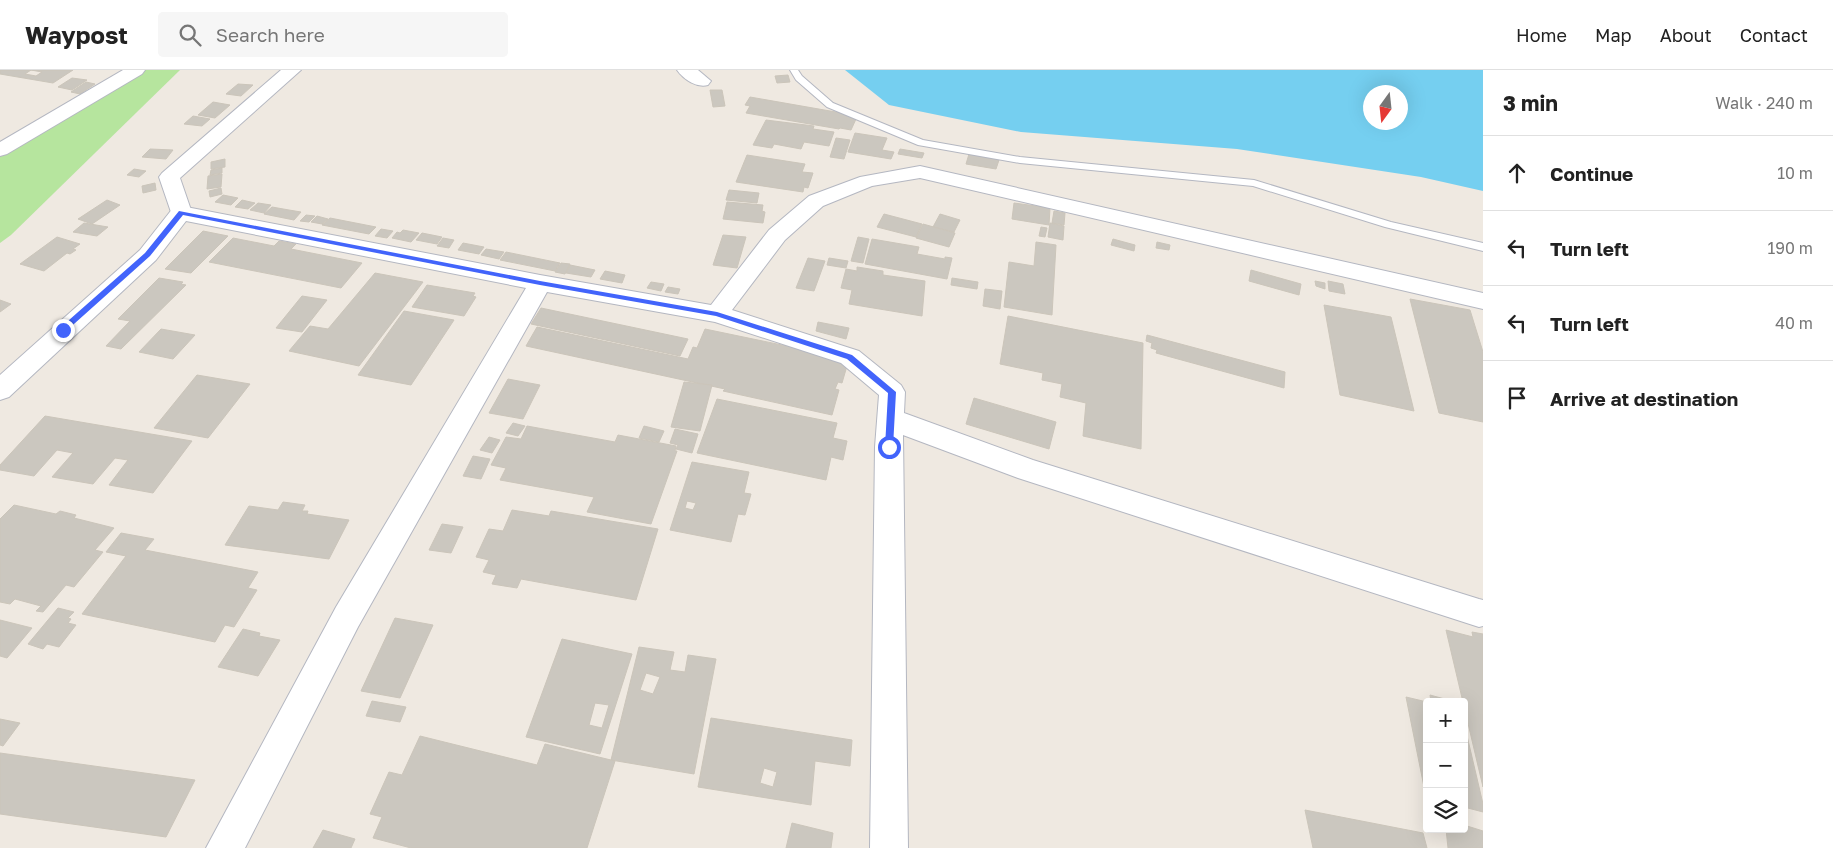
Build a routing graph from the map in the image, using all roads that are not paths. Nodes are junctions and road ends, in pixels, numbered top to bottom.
1 (136, 70) edge
2 (292, 70) edge
3 (686, 70) edge
4 (794, 70) edge
5 (702, 81) dead end
6 (0, 150) edge
7 (181, 213) junction
8 (1483, 247) edge
9 (540, 283) junction
10 (1483, 301) edge
11 (717, 314) junction
12 (0, 390) edge
13 (890, 419) junction
14 (1479, 613) dead end
15 (225, 848) edge
16 (889, 848) edge

1 - 6 street
2 - 7 street
3 - 5 street
4 - 8 lane
7 - 9 street
7 - 12 street
9 - 11 street
9 - 15 street
10 - 11 street
11 - 13 street
13 - 14 street
13 - 16 street

